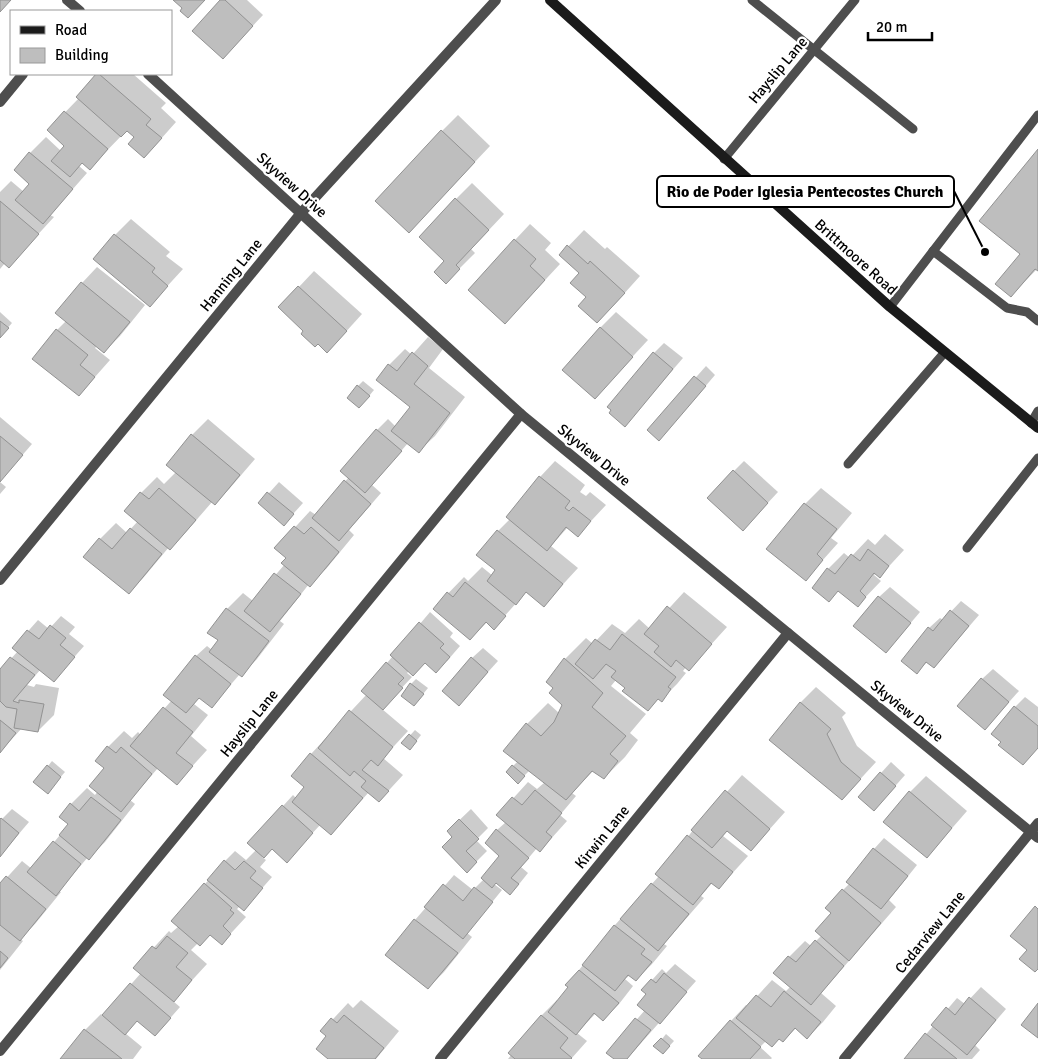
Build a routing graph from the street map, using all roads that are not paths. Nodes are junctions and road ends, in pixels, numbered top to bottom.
1 (67, 0) edge
2 (496, 0) edge
3 (550, 0) edge
4 (752, 0) edge
5 (855, 0) edge
6 (77, 10) edge
7 (814, 50) junction
8 (22, 75) edge
9 (149, 75) edge
10 (0, 102) edge
11 (1038, 115) edge
12 (913, 129) dead end
13 (724, 159) junction
14 (301, 213) junction
15 (933, 251) junction
16 (890, 306) junction
17 (1038, 320) edge
18 (946, 352) junction
19 (1038, 411) edge
20 (520, 414) junction
21 (1035, 426) edge
22 (1038, 458) edge
23 (848, 464) dead end
24 (967, 548) dead end
25 (0, 580) edge
26 (788, 633) junction
27 (1038, 823) edge
28 (1034, 835) edge
29 (0, 1050) edge
30 (440, 1059) edge
31 (844, 1059) edge

1 - 6 street
2 - 14 street, Hanning Lane
3 - 13 main road, Brittmoore Road
4 - 7 lane
5 - 7 lane, Hayslip Lane
7 - 12 lane
7 - 13 lane, Hayslip Lane
8 - 10 street
9 - 14 street, Skyview Drive
11 - 15 lane
13 - 16 main road, Brittmoore Road
14 - 20 street, Skyview Drive
14 - 25 street, Hanning Lane
15 - 16 lane
15 - 17 lane
16 - 18 main road, Brittmoore Road
18 - 21 main road, Brittmoore Road
18 - 23 lane
19 - 21 lane
20 - 26 street, Skyview Drive
20 - 29 street, Hayslip Lane
22 - 24 lane
26 - 28 street, Skyview Drive
26 - 30 street, Kirwin Lane
27 - 28 street, Cedarview Lane
28 - 31 street, Cedarview Lane

